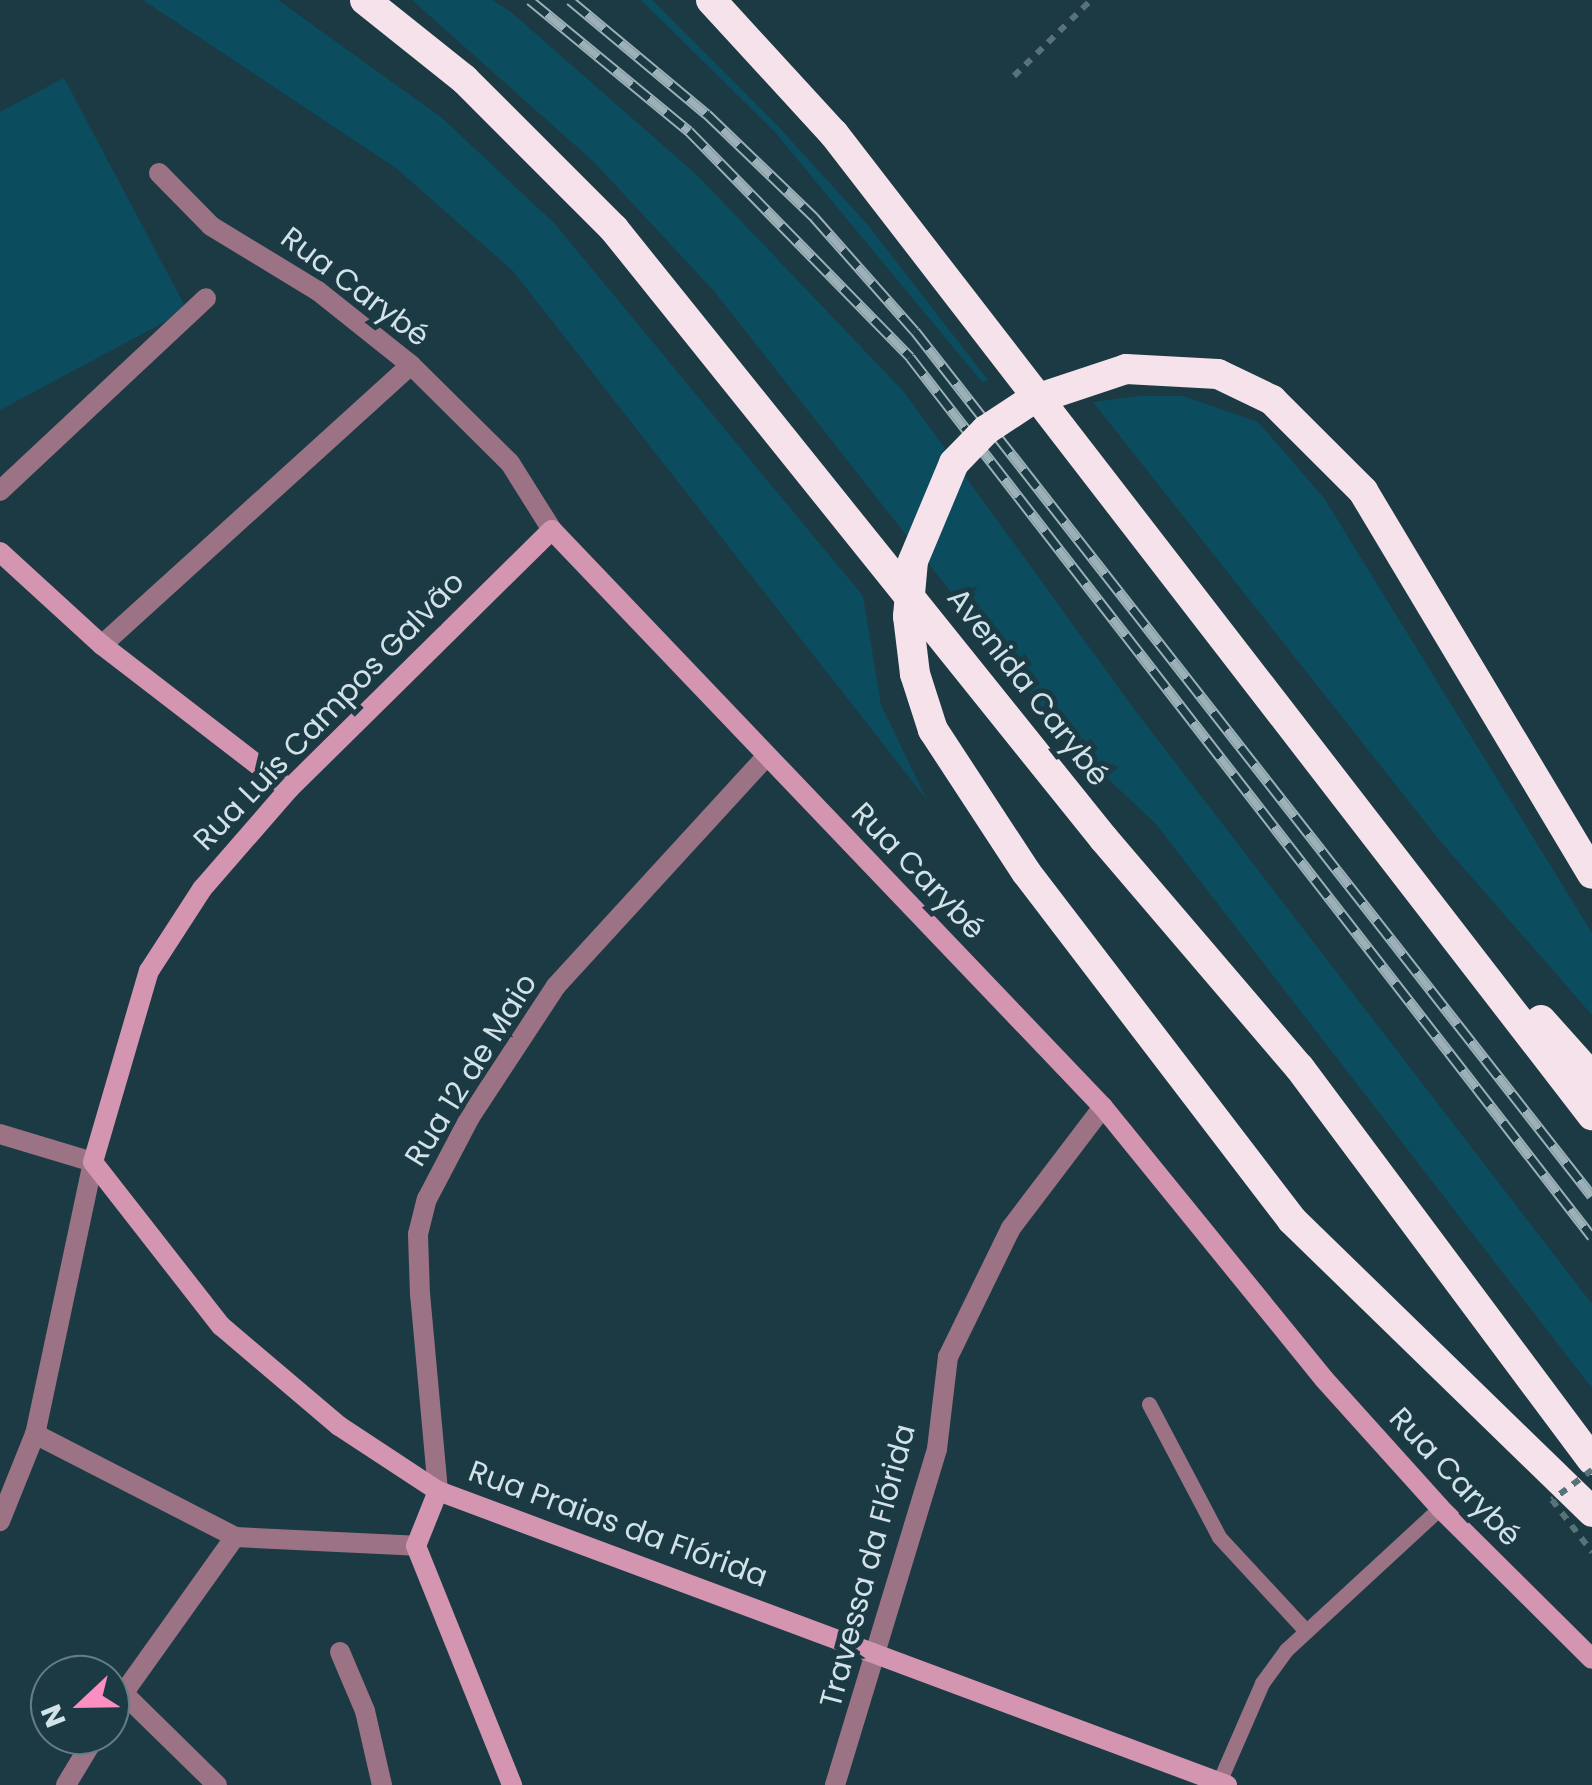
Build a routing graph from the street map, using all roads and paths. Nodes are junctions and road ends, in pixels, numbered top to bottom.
1 (365, 0) edge
2 (712, 0) edge
3 (1091, 0) edge
4 (1014, 76) dead end
5 (159, 174) dead end
6 (206, 298) dead end
7 (412, 365) junction
8 (0, 491) edge
9 (552, 530) junction
10 (0, 552) edge
11 (102, 645) junction
12 (766, 757) junction
13 (289, 789) junction
14 (1592, 874) edge
15 (1496, 992) junction
16 (1592, 1077) edge
17 (1103, 1106) junction
18 (1592, 1115) edge
19 (0, 1134) edge
20 (92, 1162) junction
21 (1149, 1404) dead end
22 (36, 1434) junction
23 (1592, 1460) edge
24 (1592, 1470) edge
25 (438, 1491) junction
26 (1440, 1508) junction
27 (1592, 1512) edge
28 (0, 1521) edge
29 (235, 1538) junction
30 (416, 1546) junction
31 (1592, 1552) edge
32 (1306, 1631) junction
33 (340, 1652) dead end
34 (880, 1652) junction
35 (1592, 1659) edge
36 (130, 1681) edge
37 (130, 1700) edge
38 (84, 1755) edge
39 (1223, 1783) edge
40 (66, 1785) edge
41 (218, 1785) edge
42 (382, 1785) edge
43 (512, 1785) edge
44 (835, 1785) edge

1 - 23 highway, Avenida Carybé
2 - 15 highway
3 - 4 path
5 - 7 street, Rua Carybé
6 - 8 street
7 - 9 street, Rua Carybé
7 - 11 street
9 - 12 street, Rua Carybé
9 - 13 street, Rua Luís Campos Galvão
10 - 11 street
11 - 13 street
12 - 17 street, Rua Carybé
12 - 25 street, Rua 12 de Maio
13 - 20 street, Rua Luís Campos Galvão
14 - 27 highway, bridge
15 - 16 highway
15 - 18 highway
17 - 26 street, Rua Carybé
17 - 34 street, Travessa da Flórida
19 - 20 street
20 - 22 street, Rua Luís Campos Galvão
20 - 25 street, Rua Praias da Flórida
21 - 32 lane
22 - 28 street, Rua Luís Campos Galvão
22 - 29 street
24 - 31 path, bridge
25 - 30 street
25 - 34 street, Rua Praias da Flórida
26 - 32 lane
26 - 35 street, Rua Carybé
29 - 30 street
29 - 36 street
30 - 43 street
32 - 39 lane
33 - 42 street
34 - 39 street, Rua Praias da Flórida
34 - 44 street, Travessa da Flórida
37 - 41 street
38 - 40 street

